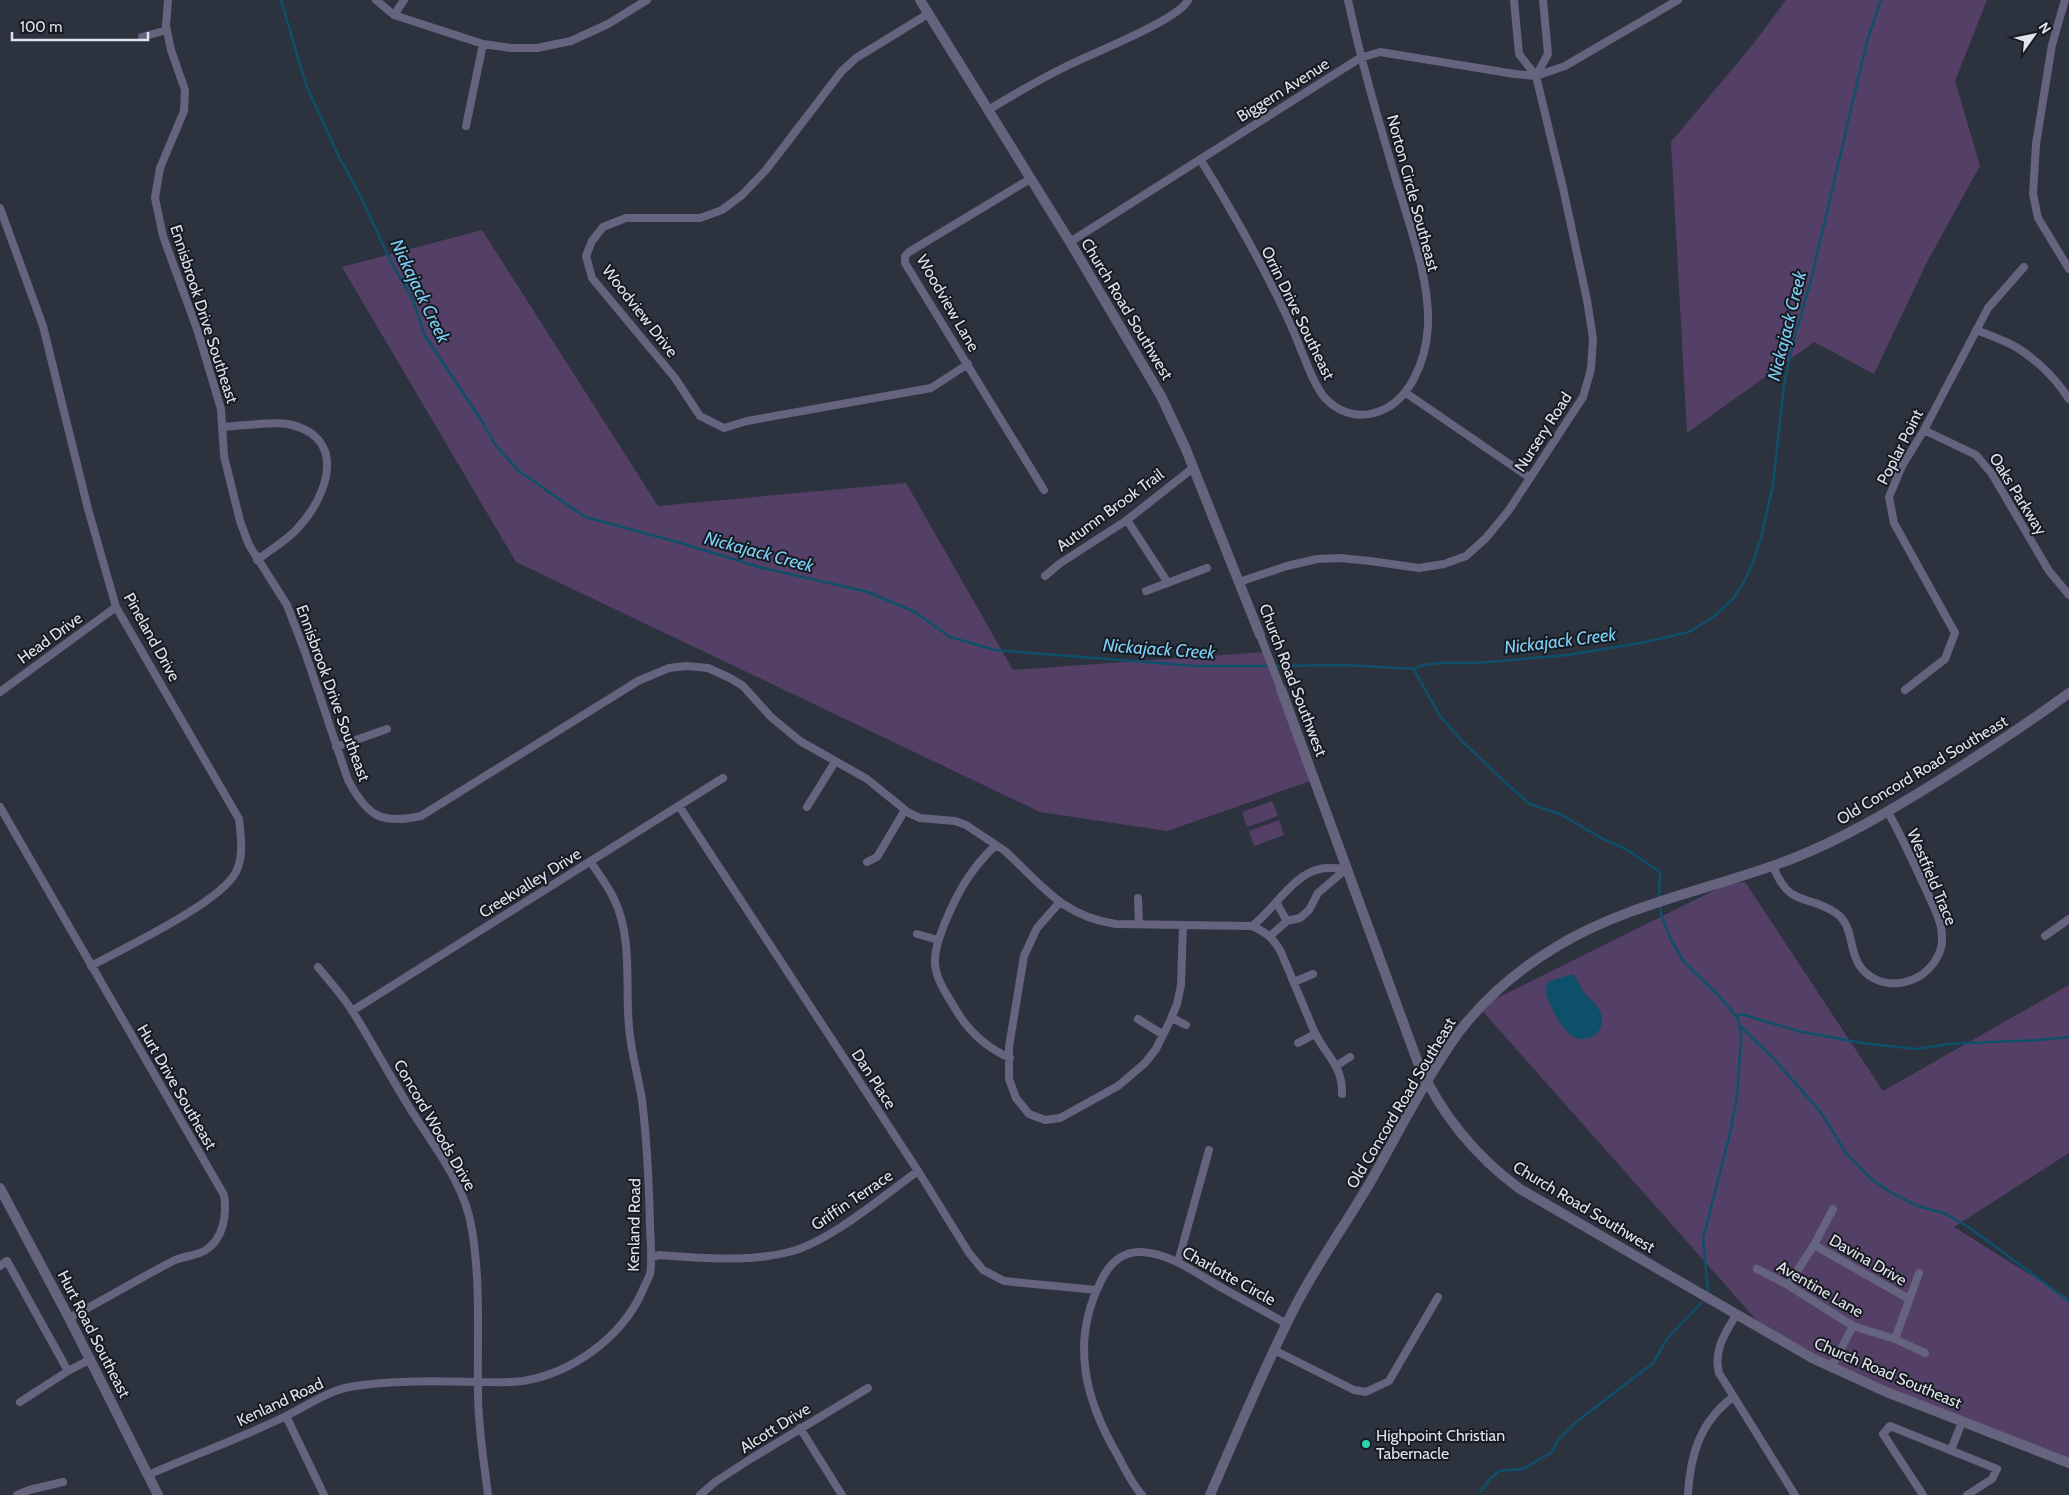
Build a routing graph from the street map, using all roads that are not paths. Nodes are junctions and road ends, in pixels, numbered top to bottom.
1 (168, 0) edge
2 (376, 0) edge
3 (404, 0) edge
4 (647, 0) edge
5 (920, 0) edge
6 (1188, 0) edge
7 (1348, 0) edge
8 (1514, 0) edge
9 (1543, 0) edge
10 (1678, 0) edge
11 (2065, 0) edge
12 (928, 14) junction
13 (394, 15) junction
14 (167, 30) junction
15 (142, 37) dead end
16 (484, 44) junction
17 (1360, 58) junction
18 (1536, 76) junction
19 (988, 110) junction
20 (466, 126) dead end
21 (1200, 158) junction
22 (1030, 179) junction
23 (0, 208) edge
24 (1070, 242) junction
25 (2024, 267) dead end
26 (2069, 269) edge
27 (1976, 330) junction
28 (968, 364) junction
29 (1406, 392) junction
30 (2069, 399) edge
31 (223, 427) junction
32 (1924, 430) junction
33 (1193, 468) junction
34 (1530, 478) junction
35 (1044, 490) dead end
36 (1127, 520) junction
37 (257, 560) junction
38 (1206, 568) dead end
39 (1044, 576) dead end
40 (1239, 582) junction
41 (1168, 583) junction
42 (1146, 591) dead end
43 (2069, 595) edge
44 (116, 606) junction
45 (1260, 635) joint
46 (1281, 689) joint
47 (1905, 690) dead end
48 (0, 692) edge
49 (2069, 693) edge
50 (387, 729) dead end
51 (336, 747) junction
52 (835, 762) junction
53 (723, 778) dead end
54 (679, 806) junction
55 (0, 807) edge
56 (807, 807) dead end
57 (905, 810) junction
58 (1888, 812) junction
59 (996, 845) junction
60 (590, 861) junction
61 (867, 862) dead end
62 (1773, 866) junction
63 (1347, 868) junction
64 (1138, 898) dead end
65 (1276, 902) junction
66 (1059, 903) junction
67 (2069, 919) edge
68 (1287, 921) junction
69 (1139, 924) junction
70 (1183, 926) junction
71 (1252, 926) junction
72 (917, 934) dead end
73 (1270, 936) junction
74 (2044, 936) dead end
75 (938, 940) junction
76 (91, 966) junction
77 (318, 967) dead end
78 (1313, 974) dead end
79 (1294, 982) junction
80 (352, 1011) junction
81 (1172, 1018) junction
82 (1138, 1019) dead end
83 (1186, 1025) dead end
84 (1162, 1034) junction
85 (1315, 1034) junction
86 (1298, 1043) dead end
87 (1350, 1057) dead end
88 (1010, 1058) junction
89 (1336, 1066) junction
90 (1427, 1084) junction
91 (1342, 1094) dead end
92 (1209, 1150) dead end
93 (918, 1171) junction
94 (0, 1188) edge
95 (1833, 1209) dead end
96 (1814, 1245) junction
97 (651, 1258) junction
98 (1178, 1262) junction
99 (0, 1266) edge
100 (1757, 1269) dead end
101 (1919, 1274) dead end
102 (1788, 1285) junction
103 (1096, 1290) junction
104 (1702, 1295) joint
105 (1438, 1297) dead end
106 (1909, 1299) junction
107 (1736, 1315) junction
108 (69, 1318) junction
109 (1287, 1324) junction
110 (1854, 1326) junction
111 (1895, 1339) junction
112 (1274, 1350) junction
113 (1925, 1353) dead end
114 (90, 1359) junction
115 (1831, 1368) junction
116 (68, 1371) junction
117 (478, 1382) junction
118 (868, 1388) dead end
119 (1733, 1397) junction
120 (20, 1402) dead end
121 (286, 1416) junction
122 (1962, 1422) junction
123 (800, 1428) junction
124 (1951, 1450) junction
125 (2069, 1463) edge
126 (148, 1475) junction
127 (63, 1482) dead end
128 (1214, 1494) edge
129 (17, 1495) edge
130 (158, 1495) edge
131 (324, 1495) edge
132 (488, 1495) edge
133 (700, 1495) edge
134 (842, 1495) edge
135 (1142, 1495) edge
136 (1688, 1495) edge
137 (1795, 1495) edge
138 (1923, 1495) edge
139 (1967, 1495) edge

1 - 14 street, Ennisbrook Drive Southeast
2 - 13 street
3 - 13 street
4 - 16 street
5 - 12 street, Church Road Southwest
6 - 19 street
7 - 17 street, Norton Circle Southeast
8 - 18 street
9 - 18 street
10 - 18 street
11 - 26 street
12 - 19 street, Church Road Southwest
12 - 28 street, Woodview Drive
13 - 16 street
14 - 15 street
14 - 31 street, Ennisbrook Drive Southeast
16 - 20 street
17 - 18 street, Biggern Avenue
17 - 21 street, Biggern Avenue
17 - 29 street, Norton Circle Southeast
18 - 34 street, Nursery Road
19 - 22 street, Church Road Southwest
21 - 24 street, Biggern Avenue
21 - 29 street, Orrin Drive Southeast
22 - 24 street, Church Road Southwest
22 - 28 street, Woodview Lane
23 - 44 street, Pineland Drive
24 - 33 street, Church Road Southwest
25 - 27 street, Poplar Point
27 - 30 street
27 - 32 street, Poplar Point
28 - 35 street, Woodview Lane
29 - 34 street
31 - 37 street, Ennisbrook Drive Southeast
31 - 37 street
32 - 43 street, Oaks Parkway
32 - 47 street, Poplar Point
33 - 36 street, Autumn Brook Trail
33 - 40 street, Church Road Southwest
34 - 40 street, Nursery Road
36 - 39 street, Autumn Brook Trail
36 - 41 street
37 - 51 street, Ennisbrook Drive Southeast
38 - 41 street
40 - 45 street, Church Road Southwest
41 - 42 street
44 - 48 street, Head Drive
44 - 76 street, Pineland Drive
45 - 46 street, Church Road Southwest
46 - 63 street, Church Road Southwest
49 - 58 street, Old Concord Road Southeast
50 - 51 street
51 - 52 street, Ennisbrook Drive Southeast
52 - 56 street
52 - 57 street
53 - 54 street, Creekvalley Drive
54 - 60 street, Creekvalley Drive
54 - 93 street, Dan Place
55 - 76 street, Hurt Drive Southeast
57 - 59 street
57 - 61 street
58 - 62 street, Old Concord Road Southeast
58 - 62 street, Westfield Trace
59 - 66 street
59 - 75 street
60 - 80 street, Creekvalley Drive
60 - 97 street, Kenland Road
62 - 90 street, Old Concord Road Southeast
63 - 65 street
63 - 68 street
63 - 90 street, Church Road Southwest
64 - 69 street
65 - 68 street
65 - 71 street
66 - 69 street
66 - 88 street
67 - 74 street
68 - 73 street
69 - 70 street
70 - 71 street
70 - 81 street
71 - 73 street
72 - 75 street
73 - 79 street
75 - 88 street
76 - 108 street, Hurt Drive Southeast
77 - 80 street, Concord Woods Drive
78 - 79 street
79 - 85 street
80 - 117 street, Concord Woods Drive
81 - 83 street
81 - 84 street
82 - 84 street
84 - 88 street
85 - 86 street
85 - 89 street
87 - 89 street
89 - 91 street
90 - 104 street, Church Road Southwest
90 - 109 street, Old Concord Road Southeast
92 - 98 street
93 - 97 street, Griffin Terrace
93 - 103 street, Dan Place
94 - 108 street, Hurt Road Southeast
95 - 96 street
96 - 102 street
96 - 106 street, Davina Drive
97 - 117 street, Kenland Road
98 - 103 street, Charlotte Circle
98 - 109 street, Charlotte Circle
99 - 116 street
100 - 102 street, Aventine Lane
101 - 106 street
102 - 110 street, Aventine Lane
103 - 135 street, Charlotte Circle
104 - 107 street, Church Road Southeast
105 - 112 street
106 - 111 street
107 - 115 street, Church Road Southeast
107 - 119 street
108 - 114 street, Hurt Road Southeast
109 - 112 street, Old Concord Road Southeast
110 - 111 street, Aventine Lane
110 - 115 street
111 - 113 street, Aventine Lane
112 - 128 street, Old Concord Road Southeast
114 - 116 street
114 - 126 street, Hurt Road Southeast
115 - 122 street, Church Road Southeast
116 - 120 street
117 - 121 street, Kenland Road
117 - 132 street, Concord Woods Drive
118 - 123 street, Alcott Drive
119 - 136 street
119 - 137 street
121 - 126 street, Kenland Road
121 - 131 street
122 - 124 street
122 - 125 street, Church Road Southeast
123 - 133 street, Alcott Drive
123 - 134 street
124 - 138 street
124 - 139 street
126 - 130 street, Hurt Road Southeast
127 - 129 street

